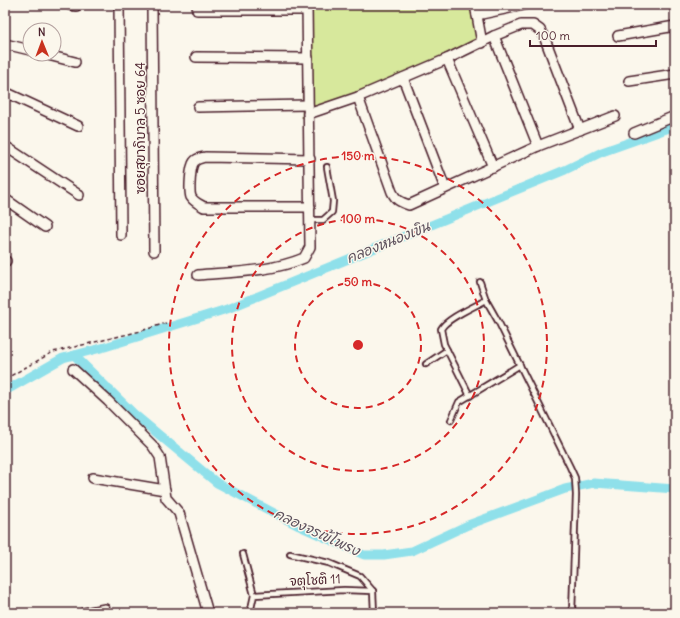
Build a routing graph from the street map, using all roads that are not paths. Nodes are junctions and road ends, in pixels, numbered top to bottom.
1 (119, 5) edge
2 (152, 5) edge
3 (475, 5) edge
4 (524, 5) edge
5 (307, 8) edge
6 (197, 10) dead end
7 (476, 15) junction
8 (675, 26) edge
9 (494, 36) junction
10 (618, 36) dead end
11 (482, 43) junction
12 (5, 44) edge
13 (22, 48) edge
14 (196, 58) dead end
15 (308, 58) junction
16 (62, 59) edge
17 (447, 59) junction
18 (75, 62) dead end
19 (675, 74) edge
20 (403, 78) junction
21 (629, 81) dead end
22 (5, 92) edge
23 (358, 97) junction
24 (198, 108) dead end
25 (308, 109) junction
26 (615, 116) dead end
27 (675, 116) edge
28 (78, 126) dead end
29 (580, 130) junction
30 (634, 133) dead end
31 (5, 146) edge
32 (538, 146) junction
33 (310, 159) junction
34 (327, 167) dead end
35 (493, 167) junction
36 (445, 188) junction
37 (79, 195) dead end
38 (5, 199) edge
39 (310, 207) junction
40 (310, 220) junction
41 (45, 226) dead end
42 (121, 235) dead end
43 (154, 250) dead end
44 (198, 275) dead end
45 (480, 282) dead end
46 (486, 300) junction
47 (447, 350) junction
48 (426, 364) dead end
49 (520, 365) junction
50 (73, 369) dead end
51 (470, 396) junction
52 (451, 420) dead end
53 (93, 478) dead end
54 (165, 490) junction
55 (243, 554) dead end
56 (290, 554) dead end
57 (373, 591) junction
58 (254, 594) junction
59 (105, 609) dead end
60 (84, 613) edge
61 (208, 613) edge
62 (250, 613) edge
63 (374, 613) edge
64 (572, 613) edge

1 - 42 street
2 - 43 street, ซอยสุขาภิบาล 5 ซอย 64
3 - 7 street
4 - 7 street
5 - 6 street
5 - 15 street
7 - 11 street
8 - 10 street
9 - 11 street
9 - 29 street
9 - 32 street
11 - 17 street
12 - 13 street
14 - 15 street
15 - 25 street
16 - 18 street
17 - 20 street
17 - 35 street
19 - 21 street
20 - 23 street
20 - 36 street
22 - 28 street
23 - 25 street
23 - 36 street
24 - 25 street
25 - 33 street
26 - 29 street
27 - 30 street
29 - 32 street
31 - 37 street
32 - 35 street
33 - 39 street
33 - 39 street
34 - 40 lane
35 - 36 street
38 - 41 street
39 - 40 street
40 - 44 street
45 - 46 lane
46 - 47 lane
46 - 49 lane
47 - 48 lane
47 - 51 lane
49 - 51 lane
49 - 64 lane
50 - 54 street
51 - 52 lane
53 - 54 street
54 - 61 street
55 - 58 lane
56 - 57 lane
57 - 58 lane, จตุโชติ 11
57 - 63 lane
58 - 62 lane
59 - 60 street

